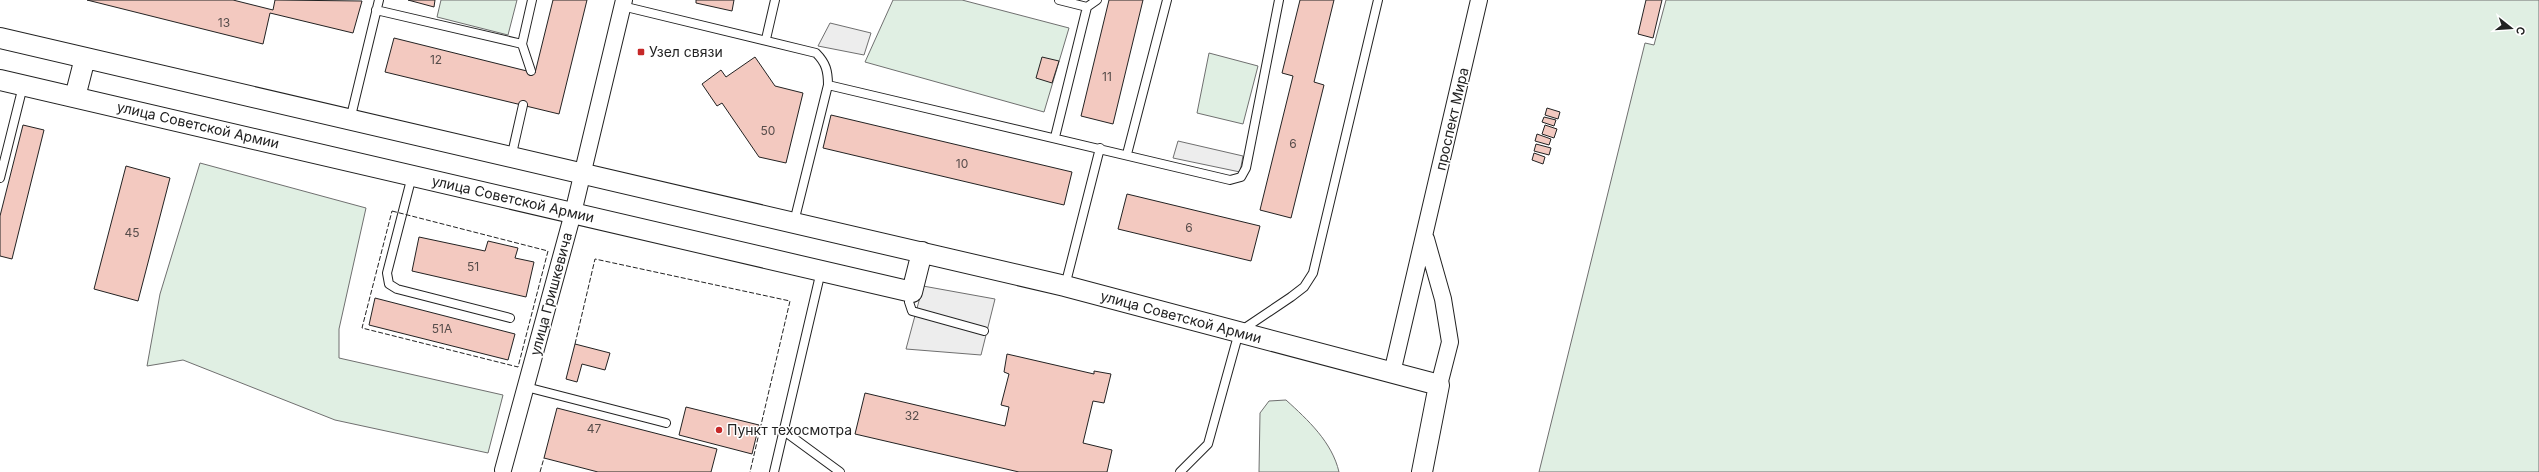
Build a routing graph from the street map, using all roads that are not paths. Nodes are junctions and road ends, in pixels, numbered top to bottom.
1 (379, 0) edge
2 (532, 0) edge
3 (774, 0) edge
4 (1059, 0) edge
5 (1097, 0) edge
6 (1167, 0) edge
7 (1279, 0) edge
8 (1378, 0) edge
9 (1479, 0) edge
10 (623, 3) edge
11 (1087, 7) junction
12 (376, 10) junction
13 (0, 38) edge
14 (766, 40) junction
15 (522, 44) junction
16 (85, 58) junction
17 (531, 72) dead end
18 (0, 80) edge
19 (23, 85) junction
20 (828, 85) junction
21 (75, 97) junction
22 (523, 105) dead end
23 (350, 120) junction
24 (1055, 137) junction
25 (1100, 148) junction
26 (1127, 154) junction
27 (510, 158) junction
28 (412, 175) junction
29 (583, 175) junction
30 (0, 178) edge
31 (573, 213) junction
32 (794, 222) junction
33 (1425, 238) junction
34 (922, 252) junction
35 (821, 271) junction
36 (1065, 286) junction
37 (912, 292) junction
38 (510, 318) dead end
39 (984, 331) dead end
40 (1239, 332) junction
41 (1392, 373) junction
42 (1439, 385) junction
43 (526, 387) junction
44 (666, 423) dead end
45 (784, 431) junction
46 (503, 470) dead end
47 (774, 472) edge
48 (840, 472) edge
49 (1180, 472) edge
50 (1422, 472) edge

1 - 12 lane
2 - 15 lane
3 - 14 lane
4 - 11 lane
5 - 11 lane
6 - 26 lane
7 - 26 lane
8 - 40 lane
9 - 33 street, проспект Мира
10 - 14 lane
10 - 29 street, улица Гришкевича
11 - 24 lane
12 - 15 lane
12 - 23 lane
13 - 16 street, улица Советской Армии
14 - 20 lane
15 - 17 lane
16 - 21 street
16 - 23 street, улица Советской Армии
18 - 19 street, улица Советской Армии
19 - 21 street, улица Советской Армии
19 - 30 lane
20 - 24 lane
20 - 32 lane
21 - 28 street, улица Советской Армии
22 - 27 lane
23 - 27 street, улица Советской Армии
24 - 25 lane
25 - 26 lane
25 - 36 lane
27 - 29 street, улица Советской Армии
28 - 31 street, улица Советской Армии
28 - 38 lane
29 - 31 street, улица Гришкевича
29 - 32 street, улица Советской Армии
31 - 35 street, улица Советской Армии
31 - 43 street, улица Гришкевича
32 - 34 street, улица Советской Армии
33 - 41 street, проспект Мира
33 - 42 street, проспект Мира
34 - 36 street, улица Советской Армии
34 - 37 street
35 - 37 street, улица Советской Армии
35 - 45 lane
36 - 40 street, улица Советской Армии
37 - 39 lane
40 - 41 street, улица Советской Армии
40 - 49 lane
41 - 42 street, улица Советской Армии
42 - 50 street, проспект Мира
43 - 44 lane
43 - 46 street, улица Гришкевича
45 - 47 lane
45 - 48 lane

